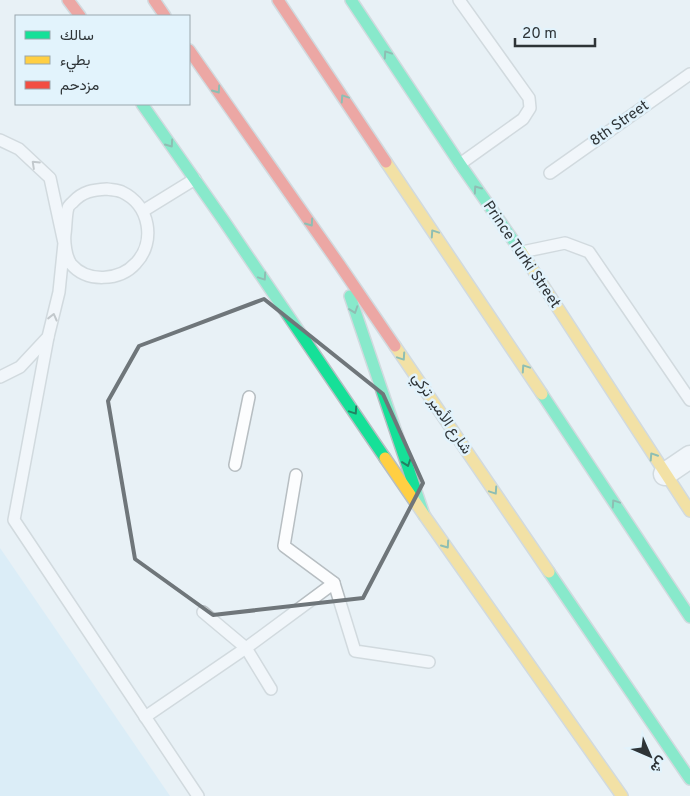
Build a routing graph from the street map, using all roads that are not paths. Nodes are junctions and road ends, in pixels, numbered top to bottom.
1 (68, 0) edge
2 (154, 0) edge
3 (278, 0) edge
4 (351, 0) edge
5 (459, 0) edge
6 (79, 15) edge
7 (164, 15) edge
8 (190, 51) edge
9 (690, 74) edge
10 (143, 105) edge
11 (0, 140) edge
12 (460, 164) junction
13 (550, 173) dead end
14 (195, 179) junction
15 (143, 211) junction
16 (64, 243) junction
17 (521, 252) junction
18 (339, 264) junction
19 (48, 337) junction
20 (0, 377) edge
21 (249, 397) dead end
22 (690, 400) edge
23 (690, 457) edge
24 (236, 465) dead end
25 (665, 474) junction
26 (296, 476) dead end
27 (690, 511) edge
28 (424, 515) junction
29 (630, 525) junction
30 (334, 583) junction
31 (690, 601) edge
32 (203, 612) dead end
33 (690, 617) edge
34 (246, 648) junction
35 (429, 662) dead end
36 (271, 689) dead end
37 (145, 717) junction
38 (690, 779) edge
39 (198, 796) edge
40 (622, 796) edge

1 - 6 main road
2 - 7 main road
29 -> 3 main road
12 -> 4 main road, Prince Turki Street
5 - 12 lane
8 -> 18 main road, شارع الأمير تركي
9 - 13 lane, 8th Street
10 -> 14 main road
16 -> 11 lane
17 -> 12 main road, Prince Turki Street
14 - 15 lane
14 -> 28 main road
15 - 16 lane
15 - 16 lane
19 -> 16 lane
17 - 22 lane
25 -> 17 main road, Prince Turki Street
18 -> 28 main road
18 -> 38 main road, شارع الأمير تركي
19 - 20 lane
19 - 37 lane
21 - 24 lane
23 - 25 street
25 - 27 main road, Prince Turki Street
26 - 30 lane
28 -> 40 main road
29 - 31 main road
29 - 33 main road
30 - 34 lane
30 - 35 lane
32 - 34 lane
34 - 36 lane
34 - 37 lane
37 - 39 lane

